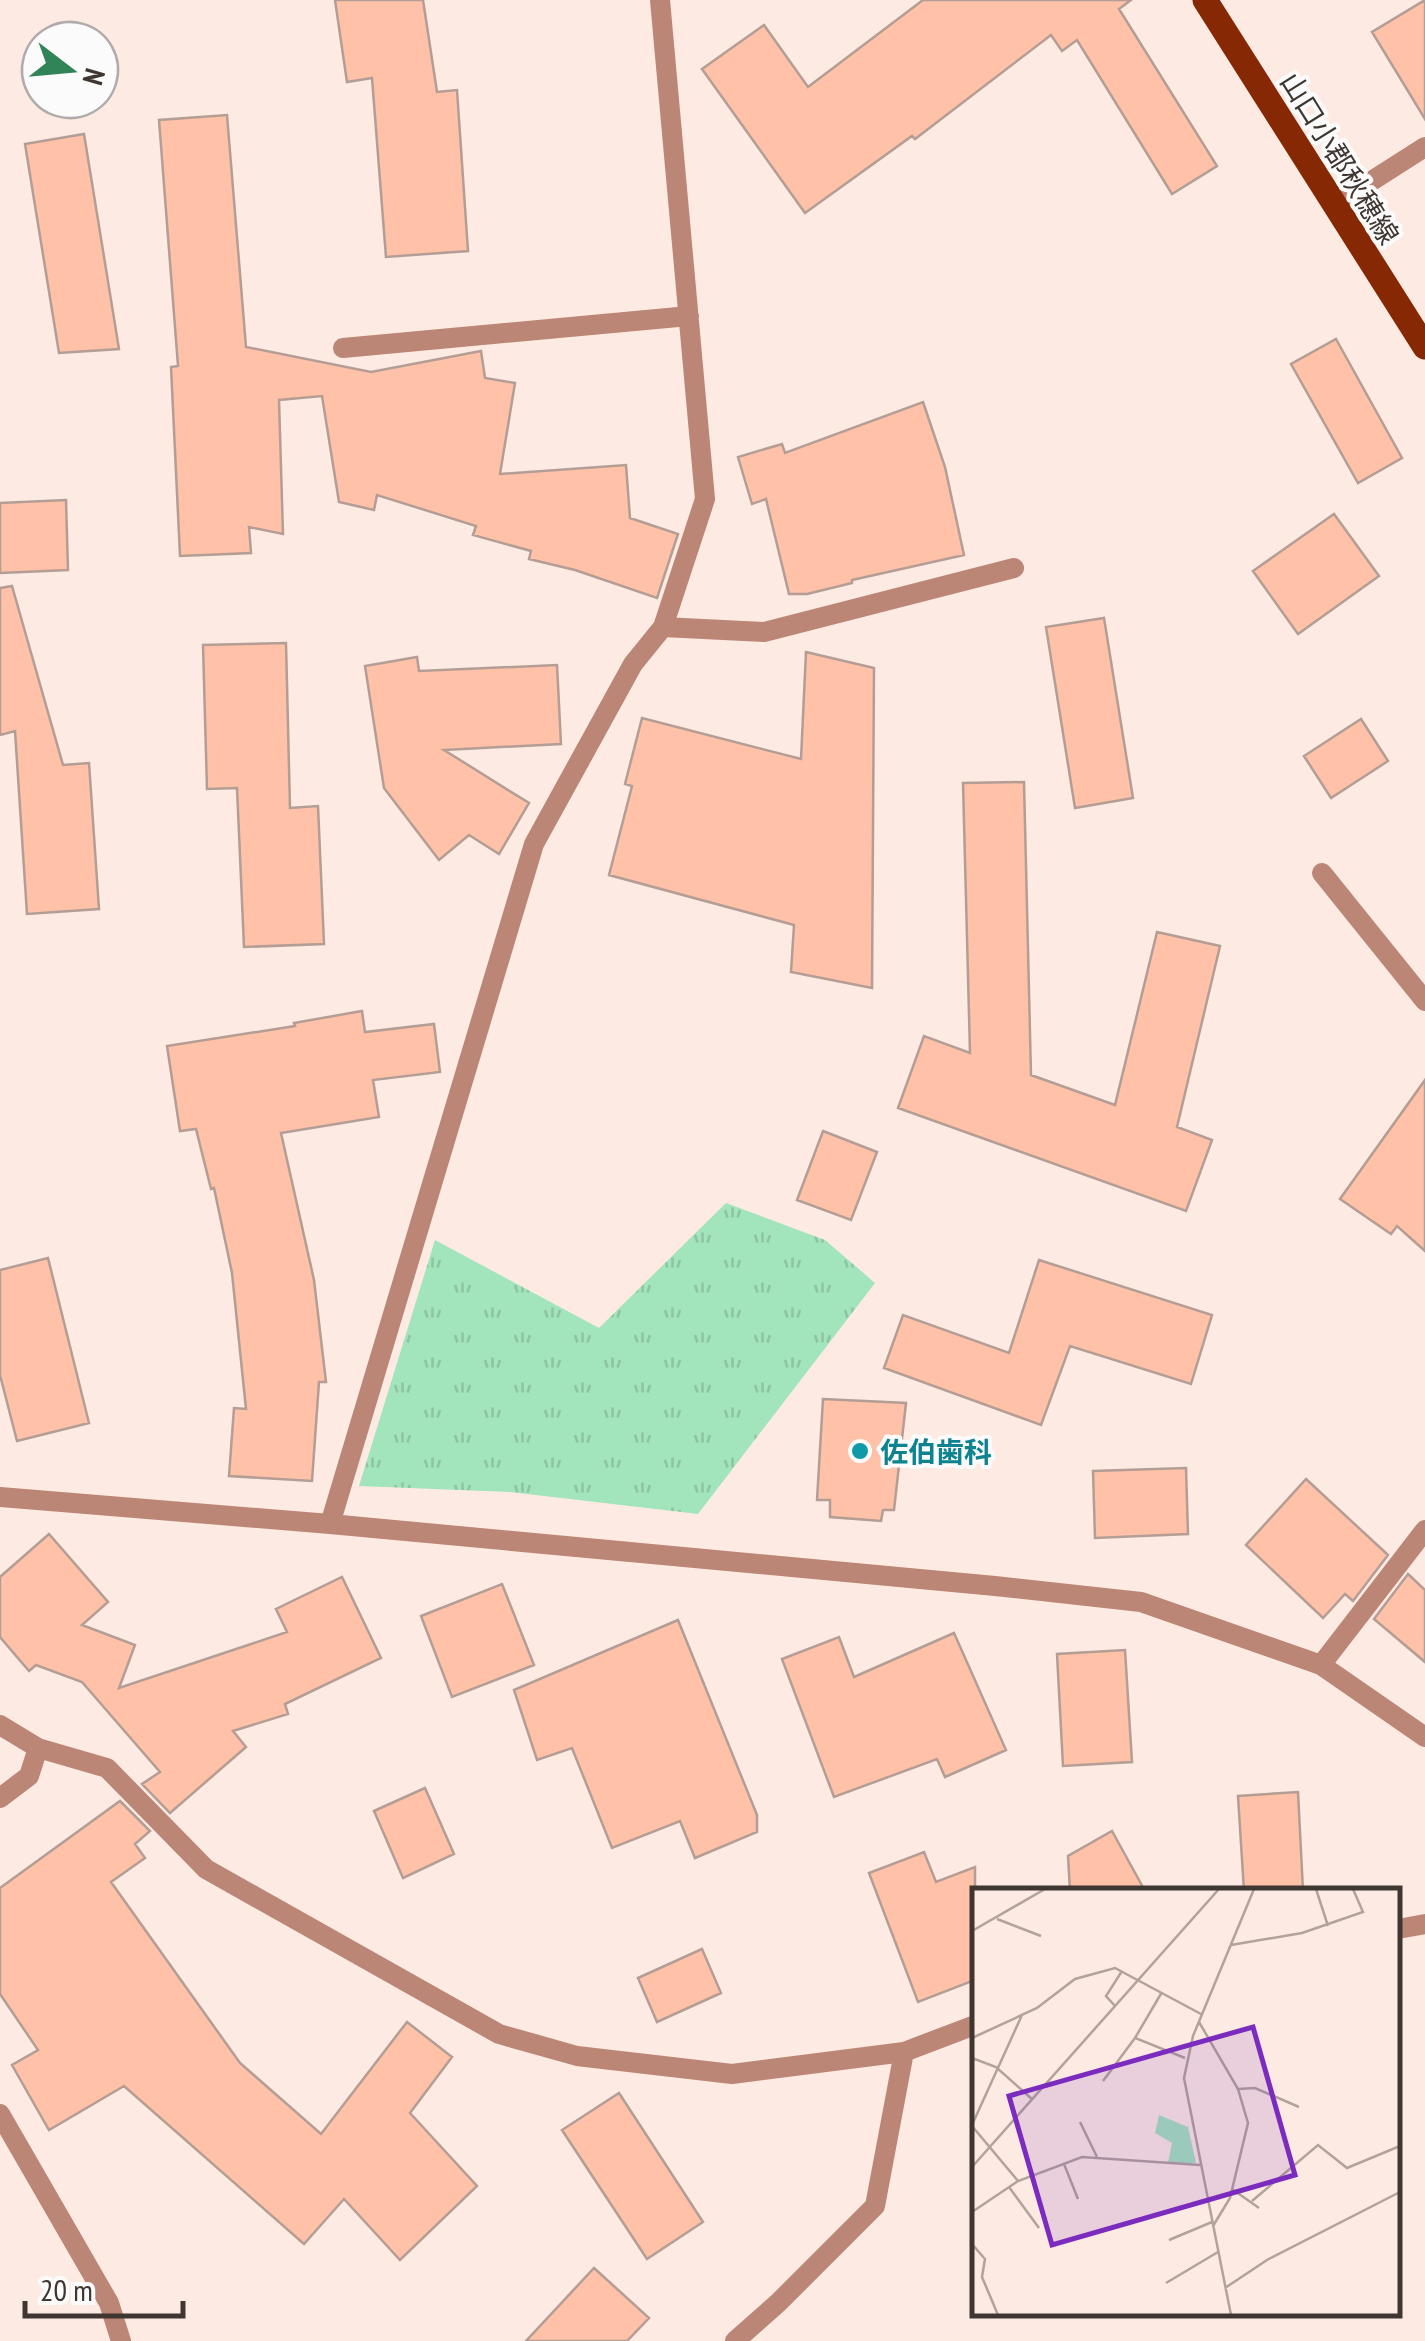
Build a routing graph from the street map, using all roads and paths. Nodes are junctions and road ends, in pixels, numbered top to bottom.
1 (660, 0) edge
2 (1204, 0) edge
3 (1425, 147) edge
4 (1334, 205) junction
5 (689, 316) junction
6 (1425, 347) edge
7 (343, 348) dead end
8 (1014, 568) dead end
9 (663, 627) junction
10 (1322, 873) dead end
11 (1425, 1000) edge
12 (0, 1497) edge
13 (330, 1524) junction
14 (1425, 1530) edge
15 (1321, 1665) junction
16 (0, 1725) edge
17 (1425, 1736) edge
18 (38, 1748) junction
19 (0, 1798) edge
20 (1425, 1924) edge
21 (1400, 1930) edge
22 (972, 2026) edge
23 (904, 2052) junction
24 (0, 2114) edge
25 (121, 2341) edge
26 (735, 2341) edge

1 - 5 street
2 - 4 main road, 山口小郡秋穂線
3 - 4 street
4 - 6 main road, 山口小郡秋穂線
5 - 7 street
5 - 9 street
8 - 9 street
9 - 13 street
10 - 11 street
12 - 13 street
13 - 15 street
14 - 15 street
15 - 17 street
16 - 18 street
18 - 19 street
18 - 23 street
20 - 21 street
22 - 23 street
23 - 26 street
24 - 25 street

